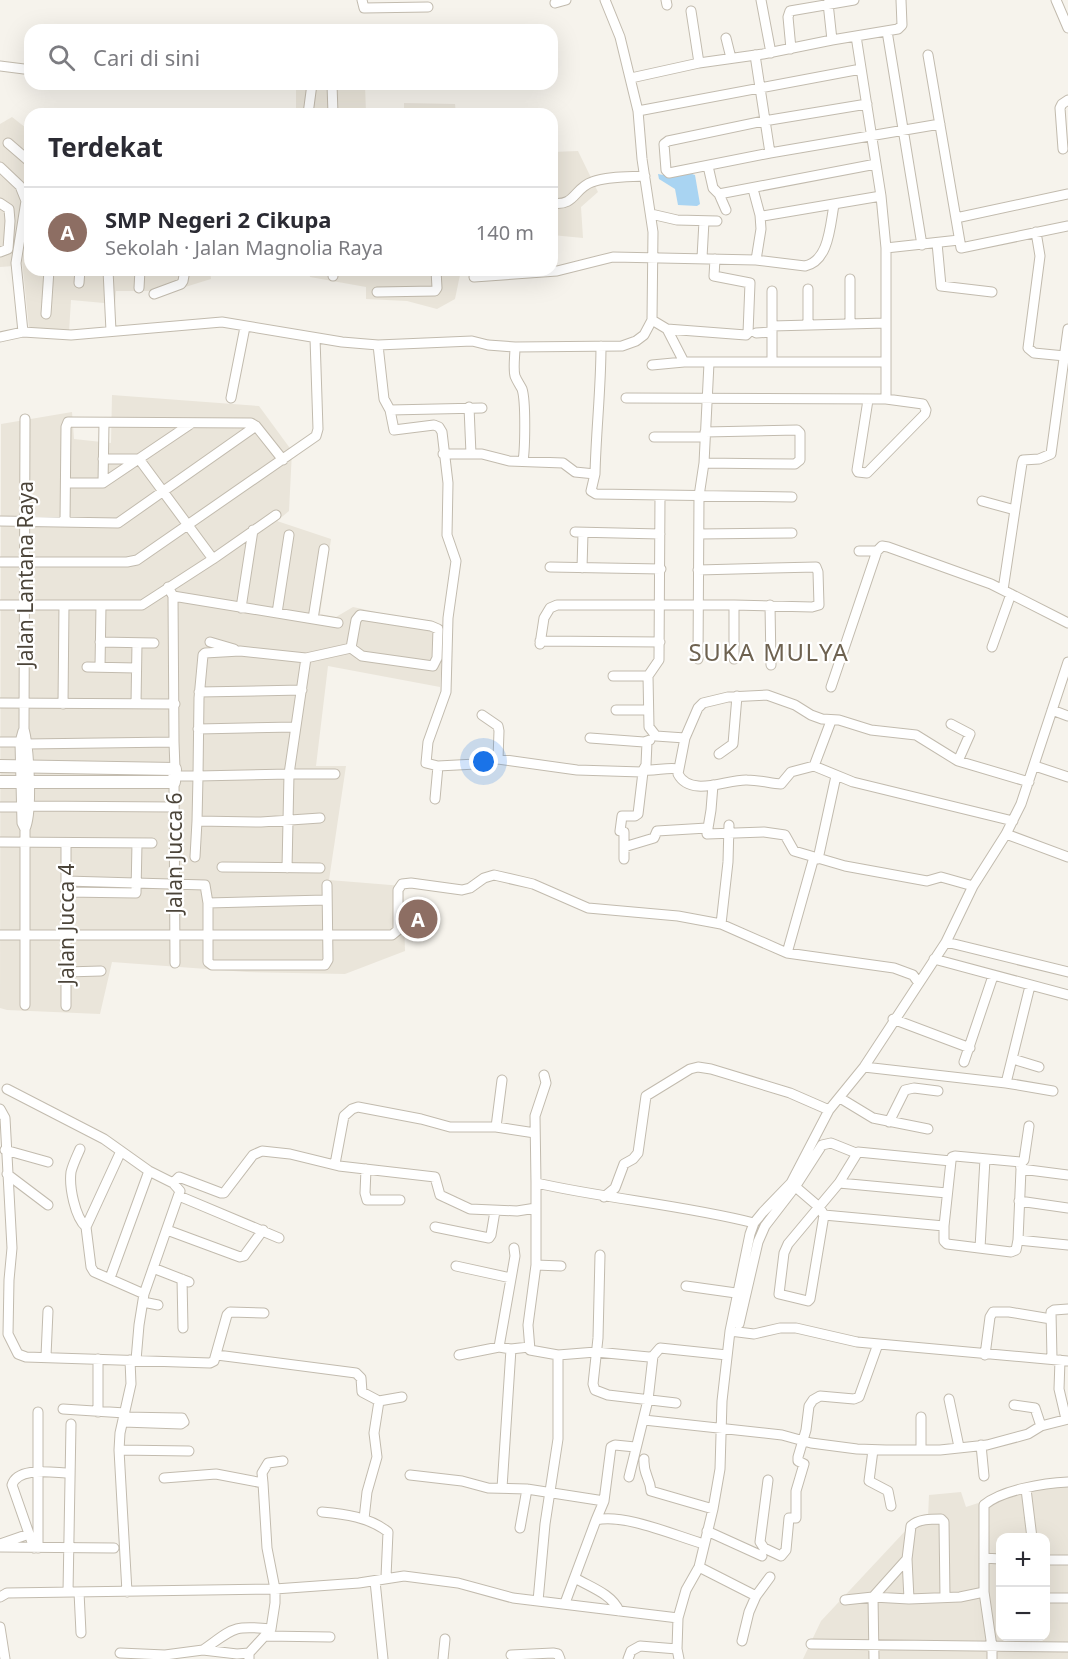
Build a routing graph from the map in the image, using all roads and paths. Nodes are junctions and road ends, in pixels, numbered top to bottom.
1 (362, 0) edge
2 (566, 0) edge
3 (605, 0) edge
4 (761, 0) edge
5 (854, 0) edge
6 (901, 0) edge
7 (1056, 0) edge
8 (555, 3) dead end
9 (828, 3) junction
10 (428, 7) dead end
11 (691, 12) dead end
12 (1068, 28) edge
13 (887, 30) junction
14 (856, 36) junction
15 (726, 38) dead end
16 (832, 40) junction
17 (791, 49) junction
18 (771, 53) junction
19 (755, 55) junction
20 (928, 55) dead end
21 (731, 58) junction
22 (699, 63) junction
23 (0, 66) edge
24 (24, 69) dead end
25 (861, 69) junction
26 (631, 78) junction
27 (759, 89) junction
28 (311, 90) edge
29 (332, 90) edge
30 (1068, 100) edge
31 (867, 104) junction
32 (309, 108) edge
33 (333, 108) edge
34 (638, 111) junction
35 (764, 121) junction
36 (940, 124) junction
37 (904, 130) junction
38 (872, 135) junction
39 (8, 143) dead end
40 (1064, 149) dead end
41 (770, 153) junction
42 (24, 157) edge
43 (876, 164) junction
44 (708, 166) junction
45 (0, 167) edge
46 (645, 176) junction
47 (753, 189) junction
48 (719, 194) junction
49 (1068, 194) edge
50 (24, 196) edge
51 (881, 196) junction
52 (558, 202) edge
53 (0, 203) edge
54 (834, 205) junction
55 (726, 210) dead end
56 (24, 213) edge
57 (651, 214) junction
58 (759, 215) junction
59 (5, 216) edge
60 (956, 218) junction
61 (704, 221) junction
62 (717, 221) dead end
63 (1068, 226) edge
64 (1036, 232) junction
65 (959, 240) junction
66 (937, 243) junction
67 (922, 245) junction
68 (886, 248) junction
69 (0, 252) edge
70 (702, 258) junction
71 (715, 258) junction
72 (654, 259) junction
73 (756, 260) junction
74 (558, 271) edge
75 (49, 276) edge
76 (80, 276) edge
77 (108, 276) edge
78 (140, 276) edge
79 (183, 276) edge
80 (436, 276) edge
81 (488, 276) edge
82 (474, 277) dead end
83 (850, 279) dead end
84 (79, 283) dead end
85 (139, 288) dead end
86 (808, 289) dead end
87 (772, 291) dead end
88 (376, 292) dead end
89 (992, 292) dead end
90 (154, 294) dead end
91 (46, 314) dead end
92 (652, 320) junction
93 (850, 323) junction
94 (886, 323) junction
95 (808, 325) junction
96 (245, 327) junction
97 (667, 329) junction
98 (772, 329) junction
99 (1068, 329) edge
100 (111, 331) junction
101 (23, 332) junction
102 (756, 333) dead end
103 (0, 337) edge
104 (315, 338) junction
105 (378, 345) junction
106 (601, 346) junction
107 (515, 347) junction
108 (1065, 356) junction
109 (684, 362) junction
110 (772, 362) junction
111 (886, 362) junction
112 (709, 363) junction
113 (652, 364) dead end
114 (231, 398) dead end
115 (626, 398) dead end
116 (886, 399) junction
117 (708, 400) junction
118 (868, 400) junction
119 (469, 407) junction
120 (482, 408) dead end
121 (390, 410) junction
122 (24, 420) dead end
123 (104, 423) junction
124 (193, 423) junction
125 (256, 426) junction
126 (705, 435) junction
127 (654, 436) dead end
128 (443, 454) junction
129 (471, 454) junction
130 (103, 459) junction
131 (139, 459) junction
132 (283, 460) junction
133 (523, 461) junction
134 (704, 463) junction
135 (595, 474) junction
136 (66, 483) junction
137 (103, 483) junction
138 (162, 490) junction
139 (660, 496) junction
140 (699, 496) junction
141 (792, 497) dead end
142 (982, 501) dead end
143 (1015, 510) junction
144 (276, 515) dead end
145 (0, 521) edge
146 (25, 521) junction
147 (65, 522) junction
148 (187, 525) junction
149 (254, 530) junction
150 (792, 533) dead end
151 (660, 534) junction
152 (699, 534) junction
153 (289, 535) dead end
154 (324, 549) dead end
155 (859, 551) dead end
156 (877, 551) junction
157 (213, 560) junction
158 (0, 562) edge
159 (25, 562) junction
160 (550, 567) dead end
161 (582, 568) junction
162 (661, 569) junction
163 (698, 570) junction
164 (170, 591) junction
165 (1007, 592) junction
166 (25, 604) junction
167 (64, 604) junction
168 (0, 605) edge
169 (101, 605) junction
170 (697, 605) junction
171 (734, 605) junction
172 (770, 605) junction
173 (660, 606) junction
174 (241, 608) junction
175 (277, 613) junction
176 (313, 619) junction
177 (338, 623) dead end
178 (1068, 623) edge
179 (100, 642) junction
180 (210, 642) dead end
181 (660, 642) junction
182 (137, 643) junction
183 (154, 643) dead end
184 (993, 647) dead end
185 (351, 648) junction
186 (240, 651) junction
187 (306, 658) junction
188 (698, 659) dead end
189 (735, 659) dead end
190 (1068, 662) edge
191 (771, 665) dead end
192 (87, 667) dead end
193 (100, 667) junction
194 (136, 668) junction
195 (614, 676) dead end
196 (648, 676) junction
197 (831, 687) dead end
198 (302, 690) junction
199 (1058, 691) junction
200 (199, 692) junction
201 (1068, 695) edge
202 (737, 696) junction
203 (0, 703) edge
204 (25, 703) junction
205 (63, 704) junction
206 (136, 704) junction
207 (175, 704) junction
208 (616, 710) dead end
209 (647, 710) junction
210 (1052, 710) junction
211 (482, 715) dead end
212 (1068, 716) edge
213 (831, 721) junction
214 (951, 724) dead end
215 (295, 727) junction
216 (198, 729) junction
217 (590, 738) dead end
218 (650, 738) junction
219 (685, 738) junction
220 (0, 742) edge
221 (174, 742) junction
222 (24, 743) junction
223 (719, 754) dead end
224 (498, 759) junction
225 (958, 761) junction
226 (0, 766) edge
227 (25, 766) junction
228 (438, 766) junction
229 (814, 766) junction
230 (1035, 766) junction
231 (679, 769) junction
232 (644, 771) junction
233 (289, 774) junction
234 (335, 774) dead end
235 (175, 776) junction
236 (198, 776) junction
237 (836, 776) junction
238 (1068, 777) edge
239 (0, 782) edge
240 (1029, 782) junction
241 (25, 783) junction
242 (713, 785) junction
243 (435, 799) dead end
244 (0, 807) edge
245 (26, 807) junction
246 (174, 807) junction
247 (320, 818) dead end
248 (197, 821) junction
249 (288, 821) junction
250 (1013, 821) junction
251 (707, 828) junction
252 (729, 829) junction
253 (1006, 834) junction
254 (0, 842) edge
255 (24, 842) junction
256 (66, 843) junction
257 (137, 843) junction
258 (152, 843) dead end
259 (624, 847) junction
260 (195, 857) dead end
261 (1068, 857) edge
262 (816, 858) junction
263 (624, 859) dead end
264 (222, 867) dead end
265 (287, 868) junction
266 (320, 868) dead end
267 (66, 881) junction
268 (136, 882) junction
269 (174, 884) junction
270 (327, 885) dead end
271 (973, 886) junction
272 (66, 892) junction
273 (326, 900) junction
274 (208, 903) junction
275 (722, 924) junction
276 (0, 935) edge
277 (25, 935) junction
278 (66, 935) junction
279 (175, 935) junction
280 (208, 935) junction
281 (327, 935) junction
282 (946, 942) junction
283 (787, 953) junction
284 (934, 959) junction
285 (175, 963) dead end
286 (101, 971) dead end
287 (66, 972) junction
288 (1068, 972) edge
289 (993, 976) junction
290 (918, 982) junction
291 (1030, 986) junction
292 (1068, 995) edge
293 (25, 1005) dead end
294 (66, 1006) dead end
295 (893, 1019) junction
296 (970, 1048) junction
297 (1013, 1059) junction
298 (964, 1062) dead end
299 (1039, 1066) dead end
300 (864, 1067) junction
301 (544, 1075) dead end
302 (502, 1080) dead end
303 (1006, 1083) junction
304 (7, 1089) dead end
305 (938, 1091) dead end
306 (1053, 1091) dead end
307 (840, 1098) junction
308 (0, 1109) edge
309 (829, 1110) junction
310 (889, 1122) junction
311 (1029, 1126) dead end
312 (496, 1127) junction
313 (928, 1130) dead end
314 (535, 1133) junction
315 (2, 1138) edge
316 (80, 1149) dead end
317 (5, 1150) junction
318 (121, 1150) junction
319 (856, 1153) junction
320 (985, 1158) junction
321 (951, 1161) junction
322 (48, 1162) dead end
323 (335, 1164) junction
324 (1021, 1166) junction
325 (366, 1169) junction
326 (149, 1171) junction
327 (8, 1174) junction
328 (1068, 1175) edge
329 (172, 1183) junction
330 (536, 1183) junction
331 (839, 1183) junction
332 (793, 1185) junction
333 (947, 1193) junction
334 (179, 1196) junction
335 (604, 1197) junction
336 (400, 1200) dead end
337 (1019, 1201) junction
338 (48, 1205) dead end
339 (536, 1208) junction
340 (1068, 1208) edge
341 (495, 1211) junction
342 (821, 1211) junction
343 (754, 1223) junction
344 (944, 1226) junction
345 (86, 1227) junction
346 (435, 1227) dead end
347 (167, 1230) junction
348 (263, 1230) junction
349 (279, 1238) dead end
350 (1017, 1240) junction
351 (1068, 1245) edge
352 (514, 1248) dead end
353 (980, 1248) junction
354 (600, 1255) dead end
355 (536, 1265) junction
356 (456, 1266) dead end
357 (561, 1266) dead end
358 (153, 1268) junction
359 (110, 1278) junction
360 (511, 1278) junction
361 (686, 1286) dead end
362 (736, 1293) junction
363 (143, 1298) junction
364 (158, 1305) dead end
365 (1068, 1309) edge
366 (48, 1311) dead end
367 (264, 1313) dead end
368 (1051, 1319) junction
369 (739, 1324) dead end
370 (183, 1328) dead end
371 (730, 1330) junction
372 (4, 1334) edge
373 (878, 1344) junction
374 (499, 1347) junction
375 (529, 1347) junction
376 (511, 1349) junction
377 (596, 1352) junction
378 (217, 1355) junction
379 (459, 1355) dead end
380 (558, 1355) junction
381 (727, 1355) junction
382 (985, 1355) junction
383 (46, 1356) junction
384 (653, 1356) junction
385 (98, 1359) junction
386 (133, 1360) junction
387 (1060, 1360) edge
388 (402, 1397) dead end
389 (648, 1400) junction
390 (949, 1400) dead end
391 (379, 1401) junction
392 (676, 1403) dead end
393 (1014, 1405) dead end
394 (63, 1409) dead end
395 (38, 1412) dead end
396 (98, 1412) junction
397 (124, 1417) junction
398 (921, 1417) dead end
399 (1067, 1419) edge
400 (644, 1420) junction
401 (71, 1424) dead end
402 (1041, 1425) junction
403 (722, 1429) junction
404 (802, 1439) junction
405 (981, 1445) junction
406 (635, 1447) junction
407 (959, 1447) junction
408 (921, 1449) junction
409 (119, 1450) junction
410 (873, 1450) junction
411 (189, 1451) dead end
412 (644, 1459) dead end
413 (283, 1461) dead end
414 (38, 1473) junction
415 (70, 1473) junction
416 (410, 1475) dead end
417 (984, 1476) dead end
418 (629, 1477) dead end
419 (164, 1478) dead end
420 (768, 1480) dead end
421 (1068, 1482) edge
422 (262, 1483) junction
423 (502, 1488) junction
424 (527, 1489) junction
425 (1026, 1489) junction
426 (551, 1493) junction
427 (604, 1501) junction
428 (891, 1506) dead end
429 (713, 1509) junction
430 (322, 1512) dead end
431 (364, 1519) junction
432 (596, 1520) junction
433 (520, 1528) dead end
434 (707, 1531) junction
435 (1031, 1533) edge
436 (29, 1534) junction
437 (704, 1544) junction
438 (0, 1546) edge
439 (36, 1548) junction
440 (70, 1548) junction
441 (114, 1548) dead end
442 (762, 1556) dead end
443 (907, 1558) junction
444 (984, 1558) junction
445 (996, 1559) edge
446 (1050, 1560) edge
447 (1068, 1560) edge
448 (699, 1566) junction
449 (386, 1577) junction
450 (770, 1577) dead end
451 (575, 1578) junction
452 (375, 1581) junction
453 (275, 1589) junction
454 (68, 1592) junction
455 (79, 1592) junction
456 (127, 1592) junction
457 (984, 1592) junction
458 (756, 1596) junction
459 (0, 1597) edge
460 (873, 1597) junction
461 (945, 1597) junction
462 (1050, 1598) edge
463 (1068, 1598) edge
464 (909, 1599) junction
465 (845, 1600) dead end
466 (538, 1601) junction
467 (565, 1603) junction
468 (619, 1611) junction
469 (678, 1618) junction
470 (0, 1627) edge
471 (81, 1632) dead end
472 (268, 1632) junction
473 (330, 1637) dead end
474 (446, 1639) dead end
475 (742, 1641) dead end
476 (811, 1644) dead end
477 (874, 1645) junction
478 (992, 1647) junction
479 (1068, 1647) edge
480 (203, 1650) junction
481 (120, 1653) dead end
482 (678, 1654) edge
483 (511, 1655) dead end
484 (249, 1656) edge
485 (165, 1657) edge
486 (5, 1659) edge
487 (383, 1659) edge
488 (443, 1659) edge
489 (560, 1659) edge
490 (628, 1659) edge
491 (874, 1659) edge
492 (992, 1659) edge

1 - 10 street
2 - 8 street
3 - 26 street
4 - 18 street
5 - 9 street
6 - 13 street
7 - 12 street
9 - 16 street
9 - 17 street
11 - 22 street
13 - 14 street
13 - 37 street
14 - 16 street
14 - 25 street
15 - 21 street
16 - 17 street
17 - 18 street
18 - 19 street
19 - 21 street
19 - 27 street
20 - 36 street
21 - 22 street
22 - 26 street
23 - 24 street
25 - 27 street
25 - 31 street
26 - 34 street
27 - 34 street
27 - 35 street
28 - 32 street
29 - 33 street
30 - 40 street
31 - 35 street
31 - 38 street
34 - 46 street
35 - 41 street
35 - 44 street
36 - 37 street
36 - 60 street
37 - 38 street
37 - 67 street
38 - 41 street
38 - 43 street
39 - 42 street
41 - 44 street
43 - 47 street
43 - 51 street
44 - 48 street
45 - 50 street
46 - 52 street
46 - 57 street
47 - 48 street
47 - 58 street
48 - 55 street
49 - 60 street
51 - 54 street
51 - 68 street
53 - 59 street
54 - 58 street
54 - 73 street
56 - 101 street
57 - 61 street
57 - 72 street
58 - 73 street
59 - 69 street
60 - 65 street
61 - 62 street
61 - 70 street
63 - 64 street
64 - 65 street
64 - 108 street
65 - 66 street
66 - 67 street
66 - 89 street
67 - 68 street
68 - 94 street
70 - 71 street
70 - 72 street
71 - 73 street
71 - 97 street
72 - 74 street
72 - 92 street
75 - 91 street
76 - 84 street
77 - 100 street
78 - 85 street
79 - 90 street
80 - 88 street
81 - 82 street
83 - 93 street
86 - 95 street
87 - 98 street
92 - 97 street
92 - 106 street
93 - 94 street
93 - 95 street
94 - 111 street
95 - 98 street
96 - 100 street
96 - 104 street
96 - 114 street
97 - 109 street
98 - 102 street
98 - 110 street
99 - 108 street
100 - 101 street
101 - 103 street
104 - 105 street
104 - 132 street
105 - 107 street
105 - 121 street
106 - 107 street
106 - 135 street
107 - 133 street
108 - 143 street
109 - 112 street
109 - 113 street
110 - 111 street
110 - 112 street
111 - 116 street
112 - 117 street
115 - 117 street
116 - 118 street
116 - 118 street
117 - 118 street
117 - 126 street
119 - 120 street
119 - 121 street
119 - 129 street
121 - 128 street
122 - 146 street, Jalan Lantana Raya
123 - 124 street
123 - 130 street
123 - 136 street
124 - 125 street
124 - 131 street
125 - 132 street
125 - 138 street
126 - 127 street
126 - 134 street
126 - 134 street
128 - 129 street
128 - 228 street
129 - 133 street
130 - 131 street
130 - 137 street
131 - 137 street
131 - 138 street
132 - 148 street
133 - 135 street
134 - 140 street
135 - 139 street
136 - 137 street
136 - 147 street
138 - 147 street
138 - 148 street
139 - 140 street
139 - 151 street
140 - 141 street
140 - 152 street
142 - 143 street
143 - 165 street
144 - 149 street
145 - 146 street
146 - 147 street
146 - 159 street, Jalan Lantana Raya
148 - 157 street
148 - 159 street
149 - 157 street
149 - 174 street
150 - 152 street
151 - 161 street
151 - 162 street
152 - 163 street
153 - 175 street
154 - 176 street
155 - 156 street
156 - 165 street
156 - 197 street
157 - 164 street
158 - 159 street
159 - 166 street, Jalan Lantana Raya
160 - 161 street
161 - 162 street
162 - 173 street
163 - 170 street
163 - 172 street
164 - 169 street
164 - 174 street
164 - 207 street, Jalan Jucca 6
165 - 178 street
165 - 184 street
166 - 167 street
166 - 168 street
166 - 204 street, Jalan Lantana Raya
167 - 169 street
167 - 205 street
169 - 179 street
170 - 171 street
170 - 173 street
170 - 188 street
171 - 172 street
171 - 189 street
172 - 191 street
173 - 181 street
173 - 181 street
174 - 175 street
175 - 176 street
176 - 177 street
179 - 182 street
179 - 193 street
180 - 186 street
181 - 196 street
182 - 183 street
182 - 194 street
185 - 185 street
185 - 187 street
186 - 187 street
186 - 200 street
187 - 198 street
190 - 199 street
192 - 193 street
193 - 194 street
194 - 206 street
195 - 196 street
196 - 209 street
198 - 200 street
198 - 215 street
199 - 201 street
199 - 210 street
200 - 216 street
202 - 213 street
202 - 219 street
202 - 223 street
203 - 204 street
204 - 205 street
204 - 222 street, Jalan Lantana Raya
205 - 206 street
206 - 207 street
207 - 221 street, Jalan Jucca 6
208 - 209 street
209 - 218 street
210 - 212 street
210 - 230 street
211 - 224 street
213 - 225 street
213 - 229 street
214 - 225 street
215 - 216 street
215 - 233 street
216 - 236 street
217 - 218 street
218 - 219 street
218 - 232 street
219 - 231 street
220 - 222 street
221 - 222 street
221 - 235 street, Jalan Jucca 6
222 - 227 street, Jalan Lantana Raya
224 - 228 street
224 - 232 street
225 - 240 street
226 - 227 street
227 - 235 street
227 - 241 street, Jalan Lantana Raya
228 - 243 street
229 - 237 street
229 - 242 street
230 - 238 street
230 - 240 street
231 - 232 street
231 - 242 street
232 - 259 street
233 - 234 street
233 - 236 street
233 - 249 street
235 - 236 street
235 - 241 street
235 - 246 street, Jalan Jucca 6
236 - 248 street
237 - 250 street
237 - 262 street
239 - 241 street
240 - 250 street
241 - 245 street, Jalan Lantana Raya
242 - 251 street
244 - 245 street
245 - 246 street
245 - 255 street, Jalan Lantana Raya
246 - 269 street, Jalan Jucca 6
247 - 249 street
248 - 249 street
248 - 260 street
249 - 265 street
250 - 253 street
251 - 252 street
251 - 259 street
252 - 262 street
252 - 275 street
253 - 261 street
253 - 271 street
254 - 255 street
255 - 256 street
255 - 277 street, Jalan Lantana Raya
256 - 257 street
256 - 267 street, Jalan Jucca 4
257 - 258 street
257 - 268 street
259 - 263 street
262 - 271 street
262 - 283 street
264 - 265 street
265 - 266 street
267 - 268 street
267 - 272 street, Jalan Jucca 4
268 - 269 street
268 - 272 street
269 - 274 street
269 - 279 street, Jalan Jucca 6
270 - 273 street
271 - 282 street
272 - 278 street, Jalan Jucca 4
273 - 274 street
273 - 281 street
274 - 280 street
275 - 281 street
275 - 283 street
276 - 277 street
277 - 278 street
277 - 293 street, Jalan Lantana Raya
278 - 279 street
278 - 287 street, Jalan Jucca 4
279 - 280 street
279 - 285 street, Jalan Jucca 6
280 - 281 street
280 - 281 street
282 - 284 street
282 - 288 street
283 - 290 street
284 - 289 street
284 - 290 street
286 - 287 street
287 - 294 street, Jalan Jucca 4
289 - 291 street
289 - 296 street
290 - 295 street
291 - 292 street
291 - 297 street
295 - 296 street
295 - 300 street
296 - 298 street
297 - 299 street
297 - 303 street
300 - 303 street
300 - 307 street
301 - 314 street
302 - 312 street
303 - 306 street
304 - 318 street
305 - 310 street
307 - 309 street
307 - 310 street
308 - 315 street
309 - 332 street
309 - 335 street
310 - 313 street
311 - 324 street
312 - 314 street
312 - 323 street
314 - 330 street
315 - 317 street
316 - 345 street
317 - 322 street
317 - 327 street
318 - 326 street
318 - 345 street
319 - 321 street
319 - 331 street
319 - 332 street
320 - 321 street
320 - 324 street
320 - 353 street
321 - 333 street
323 - 325 street
323 - 329 street
324 - 328 street
324 - 337 street
325 - 336 street
325 - 341 street
326 - 329 street
326 - 359 street
327 - 338 street
327 - 372 street
329 - 334 street
330 - 335 street
330 - 339 street
331 - 333 street
331 - 342 street
332 - 342 street
332 - 343 street
332 - 369 street
333 - 344 street
334 - 347 street
334 - 348 street
335 - 343 street
337 - 340 street
337 - 350 street
339 - 341 street
339 - 355 street
341 - 346 street
342 - 342 street
342 - 344 street
343 - 362 street
344 - 353 street
345 - 359 street
347 - 348 street
347 - 358 street
348 - 349 street
350 - 351 street
350 - 353 street
352 - 360 street
354 - 377 street
355 - 357 street
355 - 375 street
356 - 360 street
358 - 363 street
358 - 370 street
359 - 363 street
360 - 374 street
361 - 362 street
362 - 371 street
363 - 364 street
363 - 386 street
365 - 368 street
366 - 383 street
367 - 378 street
368 - 382 street
368 - 387 street
371 - 373 street
371 - 381 street
372 - 383 street
373 - 382 street
373 - 404 street
374 - 376 street
374 - 379 street
375 - 376 street
375 - 380 street
376 - 423 street
377 - 380 street
377 - 384 street
377 - 389 street
378 - 386 street
378 - 391 street
380 - 426 street
381 - 384 street
381 - 403 street
382 - 387 street
383 - 385 street
384 - 389 street
385 - 386 street
385 - 396 street
386 - 397 street
387 - 399 street
388 - 391 street
389 - 392 street
389 - 400 street
390 - 407 street
391 - 431 street
393 - 402 street
394 - 396 street
395 - 414 street
396 - 397 street
397 - 397 street
397 - 409 street
398 - 408 street
399 - 402 street
400 - 403 street
400 - 406 street
401 - 415 street
402 - 405 street
403 - 404 street
403 - 429 street
404 - 410 street
404 - 420 street
405 - 407 street
405 - 417 street
406 - 418 street
406 - 427 street
407 - 408 street
408 - 410 street
409 - 411 street
409 - 456 street
410 - 428 street
412 - 429 street
413 - 422 street
414 - 415 street
414 - 436 street
414 - 439 street
415 - 440 street
416 - 423 street
419 - 422 street
421 - 425 street
422 - 453 street
423 - 424 street
424 - 426 street
424 - 433 street
425 - 435 street
425 - 444 street
426 - 427 street
426 - 466 street
427 - 432 street
429 - 434 street
430 - 431 street
431 - 449 street
432 - 437 street
432 - 451 street
434 - 437 street
434 - 442 street
436 - 438 street
436 - 439 street
437 - 448 street
438 - 439 street
439 - 440 street
440 - 441 street
440 - 454 street
443 - 460 street
443 - 461 street
443 - 464 street
444 - 445 street
444 - 457 street
446 - 447 street
448 - 458 street
448 - 469 street
449 - 452 street
449 - 466 street
450 - 458 street
451 - 467 street
451 - 468 street
452 - 453 street
452 - 487 street
453 - 456 street
453 - 472 street
454 - 455 street
454 - 459 street
455 - 456 street
455 - 471 street
457 - 461 street
457 - 478 street
458 - 475 street
460 - 464 street
460 - 465 street
460 - 477 street
461 - 464 street
462 - 463 street
466 - 467 street
467 - 468 street
468 - 469 street
469 - 482 street
470 - 486 street
472 - 473 street
472 - 480 street
472 - 484 street
474 - 488 street
476 - 477 street
477 - 478 street
477 - 491 street
478 - 479 street
478 - 492 street
480 - 484 street
480 - 485 street
481 - 485 street
482 - 490 street
483 - 489 street

